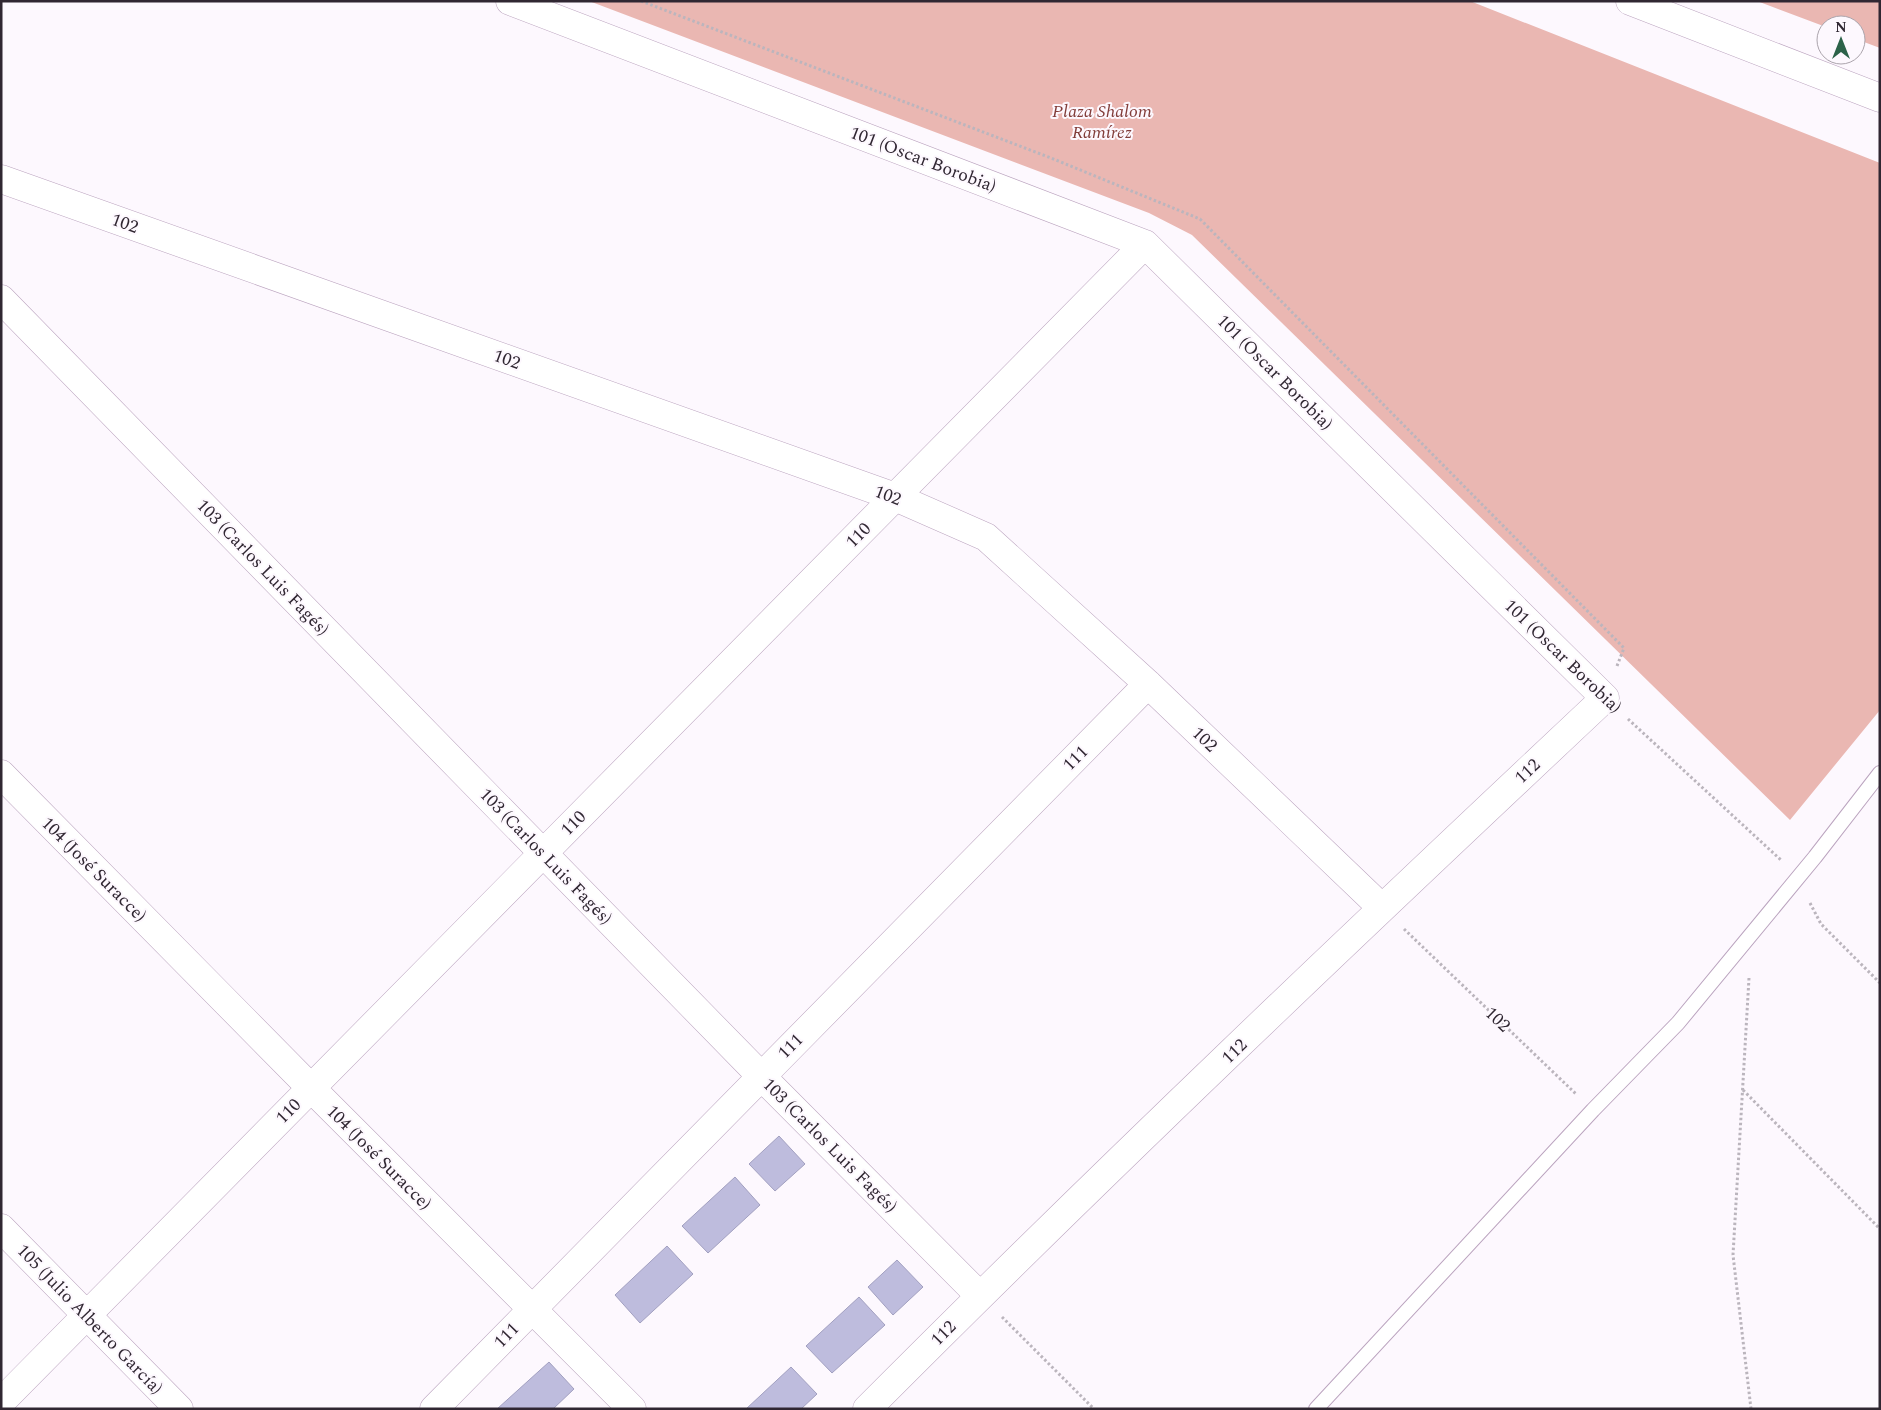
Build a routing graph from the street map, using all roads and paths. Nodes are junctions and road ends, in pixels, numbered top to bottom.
1 (510, 1) edge
2 (1630, 1) edge
3 (1880, 98) edge
4 (1, 179) edge
5 (1144, 244) junction
6 (1, 299) edge
7 (895, 497) junction
8 (1148, 684) junction
9 (1605, 698) junction
10 (1880, 773) edge
11 (1, 774) edge
12 (543, 853) junction
13 (1797, 878) junction
14 (1382, 908) junction
15 (1751, 935) junction
16 (1880, 983) edge
17 (761, 1076) junction
18 (311, 1088) junction
19 (1742, 1090) junction
20 (1593, 1110) junction
21 (1, 1228) edge
22 (1880, 1229) edge
23 (980, 1296) junction
24 (532, 1309) junction
25 (87, 1315) junction
26 (1, 1402) edge
27 (178, 1409) edge
28 (434, 1409) edge
29 (632, 1409) edge
30 (868, 1409) edge
31 (1094, 1409) edge
32 (1316, 1409) edge
33 (1751, 1409) edge

1 - 5 street, 101 (Oscar Borobia)
2 - 3 street
4 - 7 street, 102
5 - 7 street, 110
5 - 9 street, 101 (Oscar Borobia)
6 - 12 street, 103 (Carlos Luis Fagés)
7 - 8 street, 102
7 - 12 street, 110
8 - 14 street, 102
8 - 17 street, 111
9 - 13 path, 101 (Oscar Borobia)
9 - 14 street, 112
10 - 13 lane
11 - 18 street, 104 (José Suracce)
12 - 17 street, 103 (Carlos Luis Fagés)
12 - 18 street, 110
13 - 15 lane
13 - 16 path, 101 (Oscar Borobia)
14 - 20 path, 102
14 - 23 street, 112
15 - 19 path
15 - 20 lane
17 - 23 street, 103 (Carlos Luis Fagés)
17 - 24 street, 111
18 - 24 street, 104 (José Suracce)
18 - 25 street, 110
19 - 22 path
19 - 33 path
20 - 32 lane
21 - 25 street, 105 (Julio Alberto García)
23 - 30 street, 112
23 - 31 path
24 - 28 street, 111
24 - 29 street, 104 (José Suracce)
25 - 26 street, 110
25 - 27 street, 105 (Julio Alberto García)

